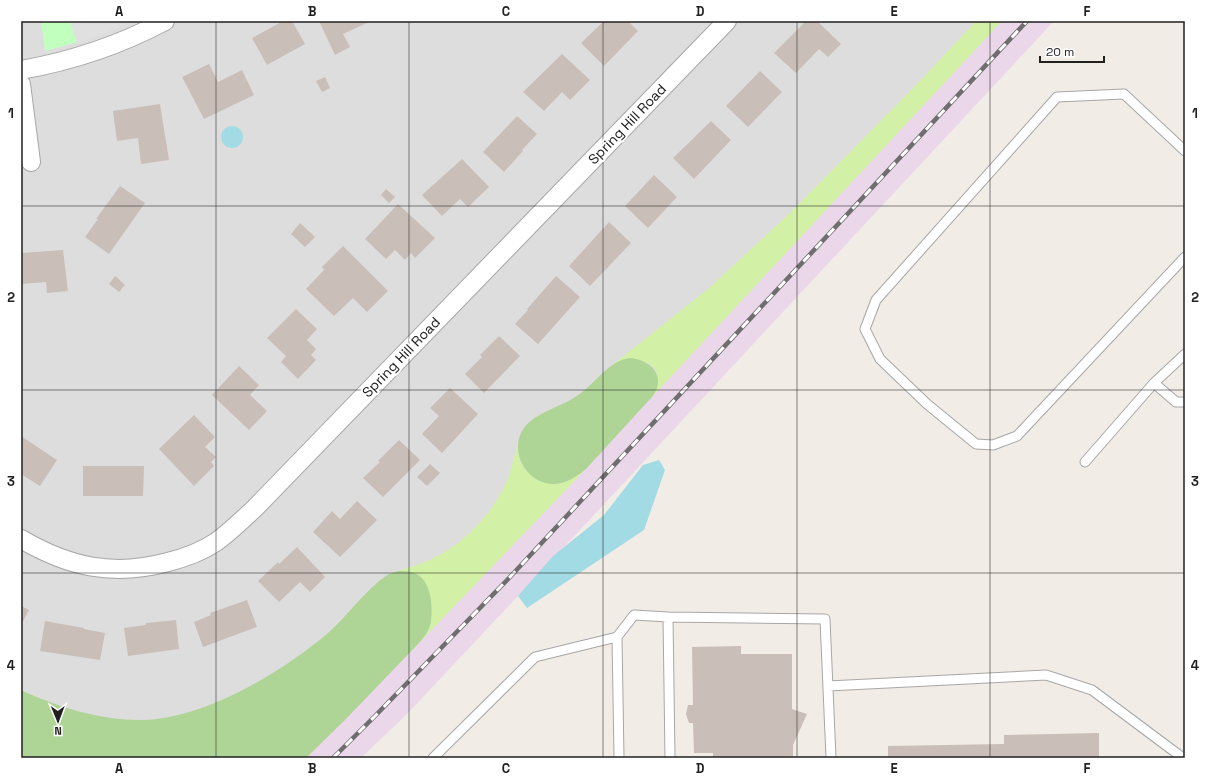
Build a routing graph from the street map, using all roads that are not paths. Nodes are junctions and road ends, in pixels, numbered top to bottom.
1 (165, 21) edge
2 (727, 21) edge
3 (21, 70) edge
4 (21, 84) edge
5 (1185, 151) edge
6 (31, 162) dead end
7 (1185, 258) edge
8 (1185, 354) edge
9 (1154, 384) junction
10 (1185, 402) edge
11 (1085, 462) dead end
12 (21, 540) edge
13 (668, 617) junction
14 (617, 637) junction
15 (828, 686) junction
16 (433, 758) edge
17 (620, 758) edge
18 (670, 758) edge
19 (830, 758) edge
20 (1183, 758) edge

1 - 3 street
2 - 12 street, Spring Hill Road
4 - 6 street
5 - 7 lane
8 - 9 lane
9 - 10 lane
9 - 11 lane
13 - 14 lane
13 - 15 lane
13 - 18 lane
14 - 16 lane
14 - 17 lane
15 - 19 lane
15 - 20 lane

